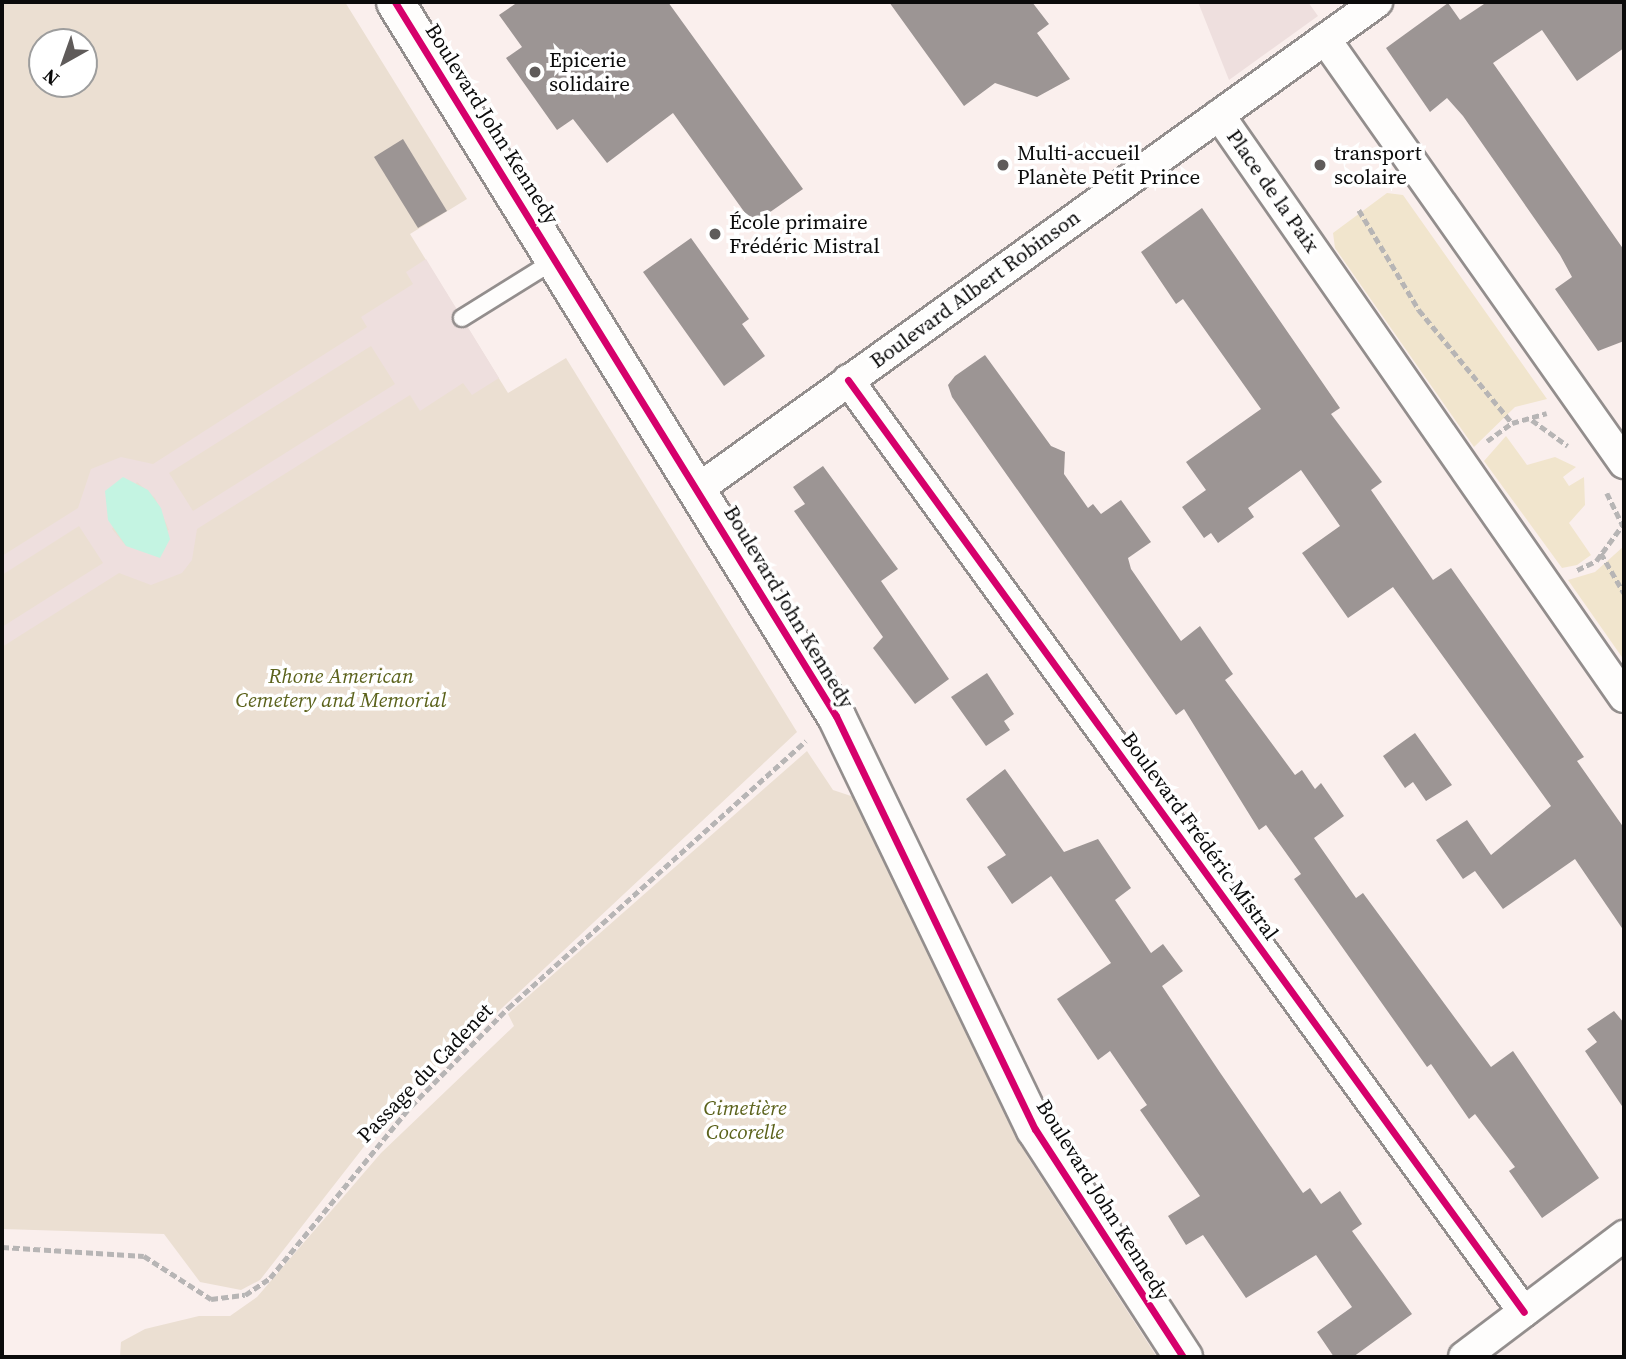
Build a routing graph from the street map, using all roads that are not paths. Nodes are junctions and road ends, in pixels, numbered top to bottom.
1 (395, 2) edge
2 (1377, 2) edge
3 (1325, 39) junction
4 (1219, 115) junction
5 (555, 260) junction
6 (462, 318) dead end
7 (848, 380) junction
8 (1624, 463) edge
9 (698, 489) junction
10 (1624, 697) edge
11 (1624, 1236) edge
12 (1524, 1312) junction
13 (1183, 1357) edge
14 (1464, 1357) edge

1 - 5 street, Boulevard John Kennedy
2 - 3 street, Place de la Paix
3 - 4 street, Place de la Paix
3 - 8 street
4 - 7 street, Boulevard Albert Robinson
4 - 10 street, Place de la Paix
5 - 6 lane
5 - 9 street, Boulevard John Kennedy
7 - 9 street, Boulevard Albert Robinson
7 - 12 street, Boulevard Frédéric Mistral
9 - 13 street, Boulevard John Kennedy
11 - 12 street
12 - 14 street

